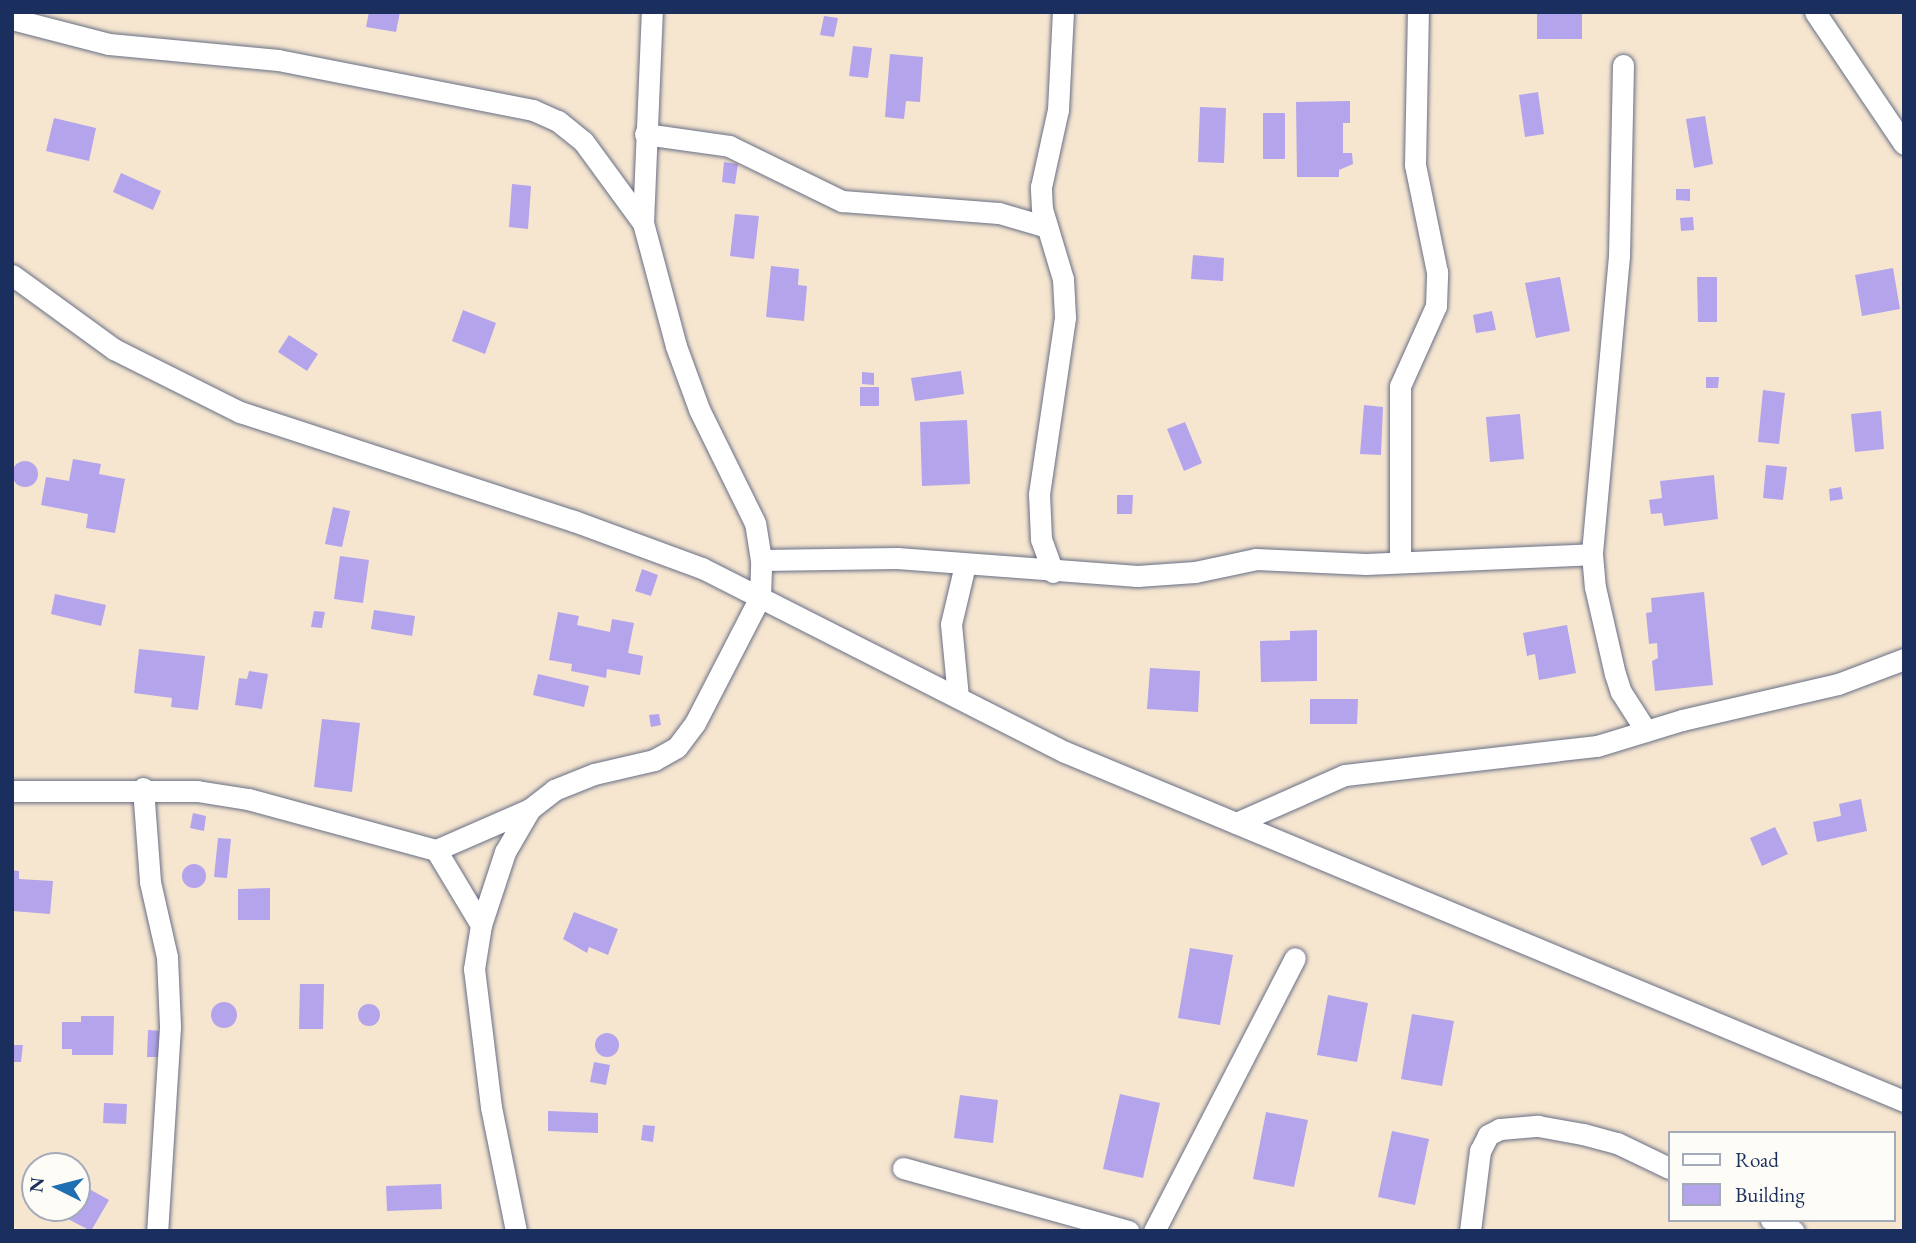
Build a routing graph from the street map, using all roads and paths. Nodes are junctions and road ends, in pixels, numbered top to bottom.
1 (652, 12) edge
2 (1063, 12) edge
3 (1418, 12) edge
4 (1815, 12) edge
5 (12, 19) edge
6 (1623, 65) dead end
7 (645, 134) junction
8 (1904, 144) edge
9 (643, 223) junction
10 (1047, 227) junction
11 (12, 275) edge
12 (1592, 554) junction
13 (761, 560) junction
14 (1400, 562) junction
15 (965, 565) junction
16 (1053, 572) junction
17 (760, 597) junction
18 (1904, 659) edge
19 (958, 697) junction
20 (1646, 731) junction
21 (143, 788) junction
22 (12, 791) edge
23 (530, 809) junction
24 (1237, 823) junction
25 (436, 850) junction
26 (481, 926) junction
27 (1295, 958) dead end
28 (1904, 1101) edge
29 (902, 1168) dead end
30 (1668, 1168) edge
31 (1775, 1222) edge
32 (510, 1230) edge
33 (157, 1231) edge
34 (1128, 1231) edge
35 (1154, 1231) edge
36 (1470, 1231) edge
37 (1794, 1231) edge

1 - 7 street
2 - 10 street
3 - 14 street
4 - 8 street
5 - 9 street
6 - 12 street
7 - 9 street
7 - 10 street
9 - 13 street
10 - 16 street
11 - 17 street
12 - 14 street
12 - 20 street
13 - 15 street
13 - 17 street
14 - 16 street
15 - 16 street
15 - 19 street
17 - 19 street
17 - 23 street
18 - 20 street
19 - 24 street
20 - 24 street
21 - 22 street
21 - 25 street
21 - 33 street
23 - 25 street
23 - 26 street
24 - 28 street
25 - 26 street
26 - 32 street
27 - 35 street
29 - 34 street
30 - 36 street
31 - 37 street

